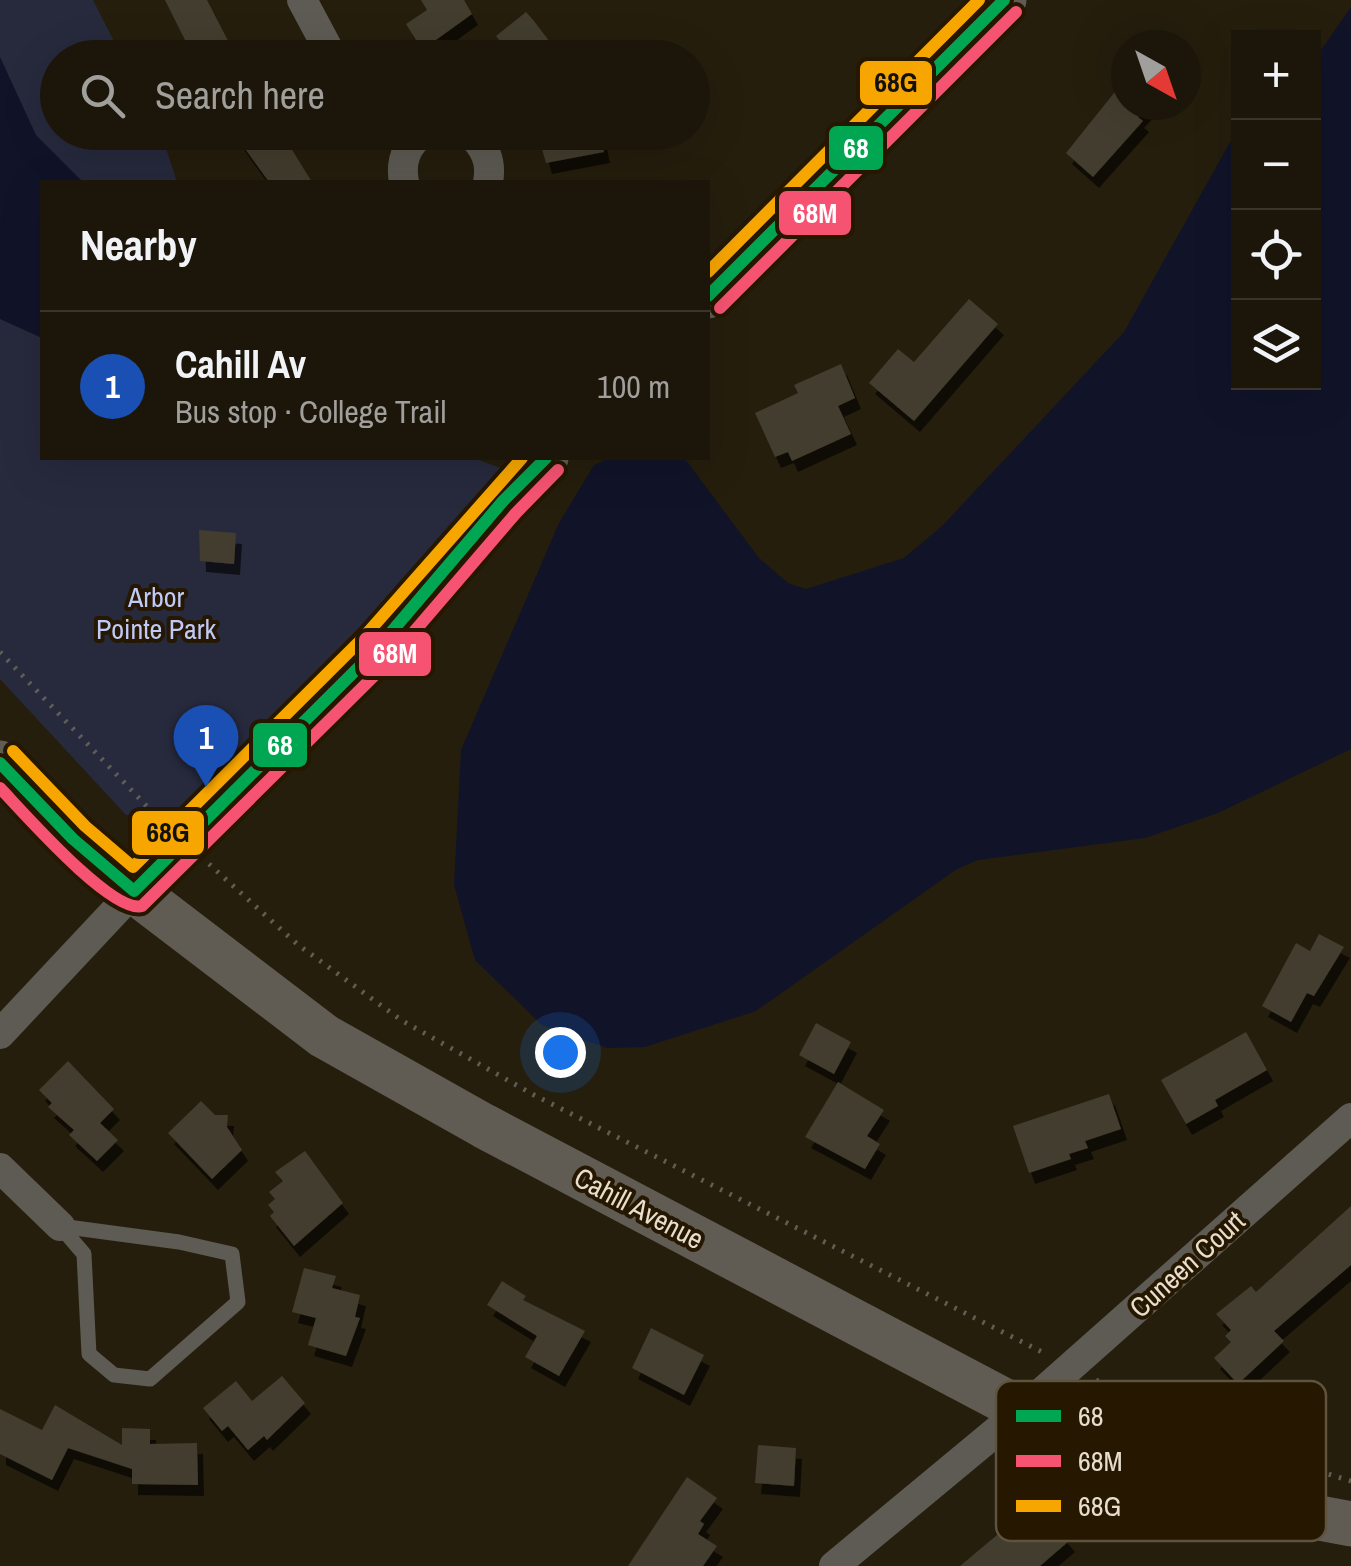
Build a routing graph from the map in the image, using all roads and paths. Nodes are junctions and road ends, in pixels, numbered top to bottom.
1 (302, 0) edge
2 (1004, 0) edge
3 (323, 40) edge
4 (405, 150) edge
5 (485, 150) edge
6 (404, 180) edge
7 (488, 180) edge
8 (710, 294) edge
9 (544, 460) edge
10 (0, 652) edge
11 (0, 763) edge
12 (184, 841) junction
13 (134, 891) junction
14 (0, 1034) edge
15 (1351, 1118) edge
16 (0, 1168) edge
17 (60, 1226) junction
18 (1070, 1367) junction
19 (1054, 1381) edge
20 (1098, 1381) edge
21 (996, 1396) edge
22 (996, 1432) edge
23 (1326, 1473) edge
24 (1351, 1481) edge
25 (1326, 1519) edge
26 (1351, 1524) edge
27 (834, 1566) edge

1 - 3 street
2 - 8 street
4 - 6 street
5 - 7 street
9 - 12 street
10 - 12 path
11 - 13 street, Cahill Avenue
12 - 13 street
12 - 18 path
13 - 14 street
13 - 21 street, Cahill Avenue
15 - 18 street, Cuneen Court
16 - 17 street
17 - 17 lane
18 - 19 street, Cuneen Court
18 - 20 path
22 - 27 street, Cuneen Court
23 - 24 path
25 - 26 street, Cahill Avenue

